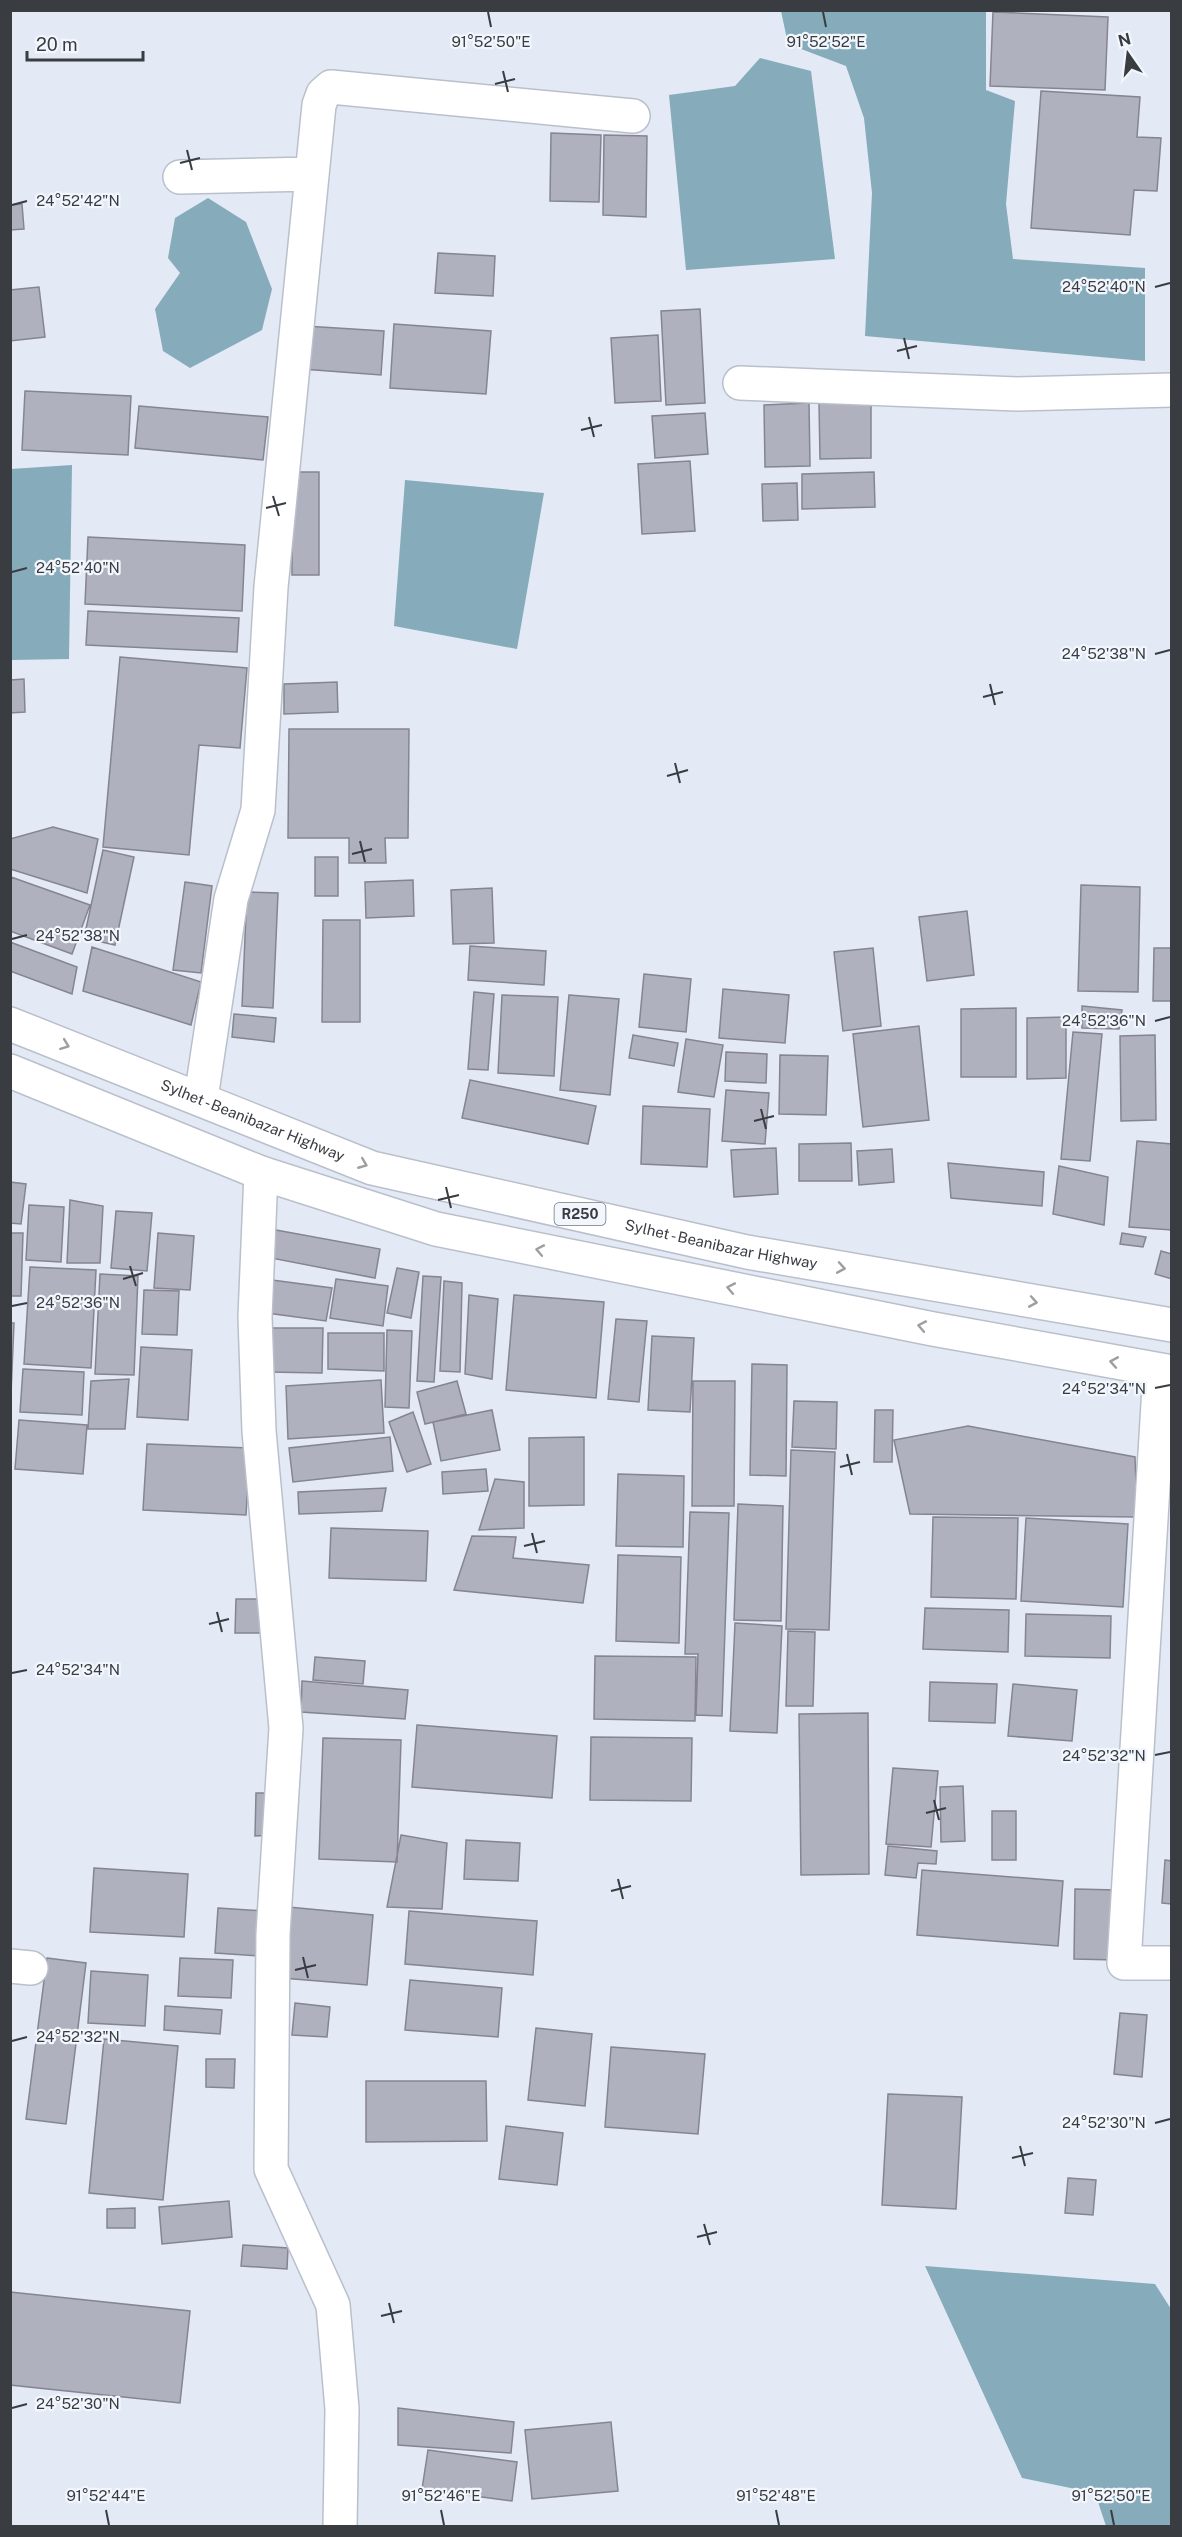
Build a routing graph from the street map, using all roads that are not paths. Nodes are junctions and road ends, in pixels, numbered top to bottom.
1 (633, 116) dead end
2 (312, 174) junction
3 (180, 177) dead end
4 (740, 383) dead end
5 (1172, 390) edge
6 (10, 1024) edge
7 (10, 1071) edge
8 (201, 1098) junction
9 (261, 1173) junction
10 (1172, 1325) edge
11 (1166, 1371) edge
12 (1172, 1963) edge
13 (339, 2526) edge

1 - 2 street
2 - 3 street
2 - 8 street
4 - 5 street
6 -> 8 street, Sylhet - Beanibazar Highway / R250
7 - 9 street
8 -> 10 street, Sylhet - Beanibazar Highway / R250
11 -> 9 street
9 - 13 street
11 - 12 street

